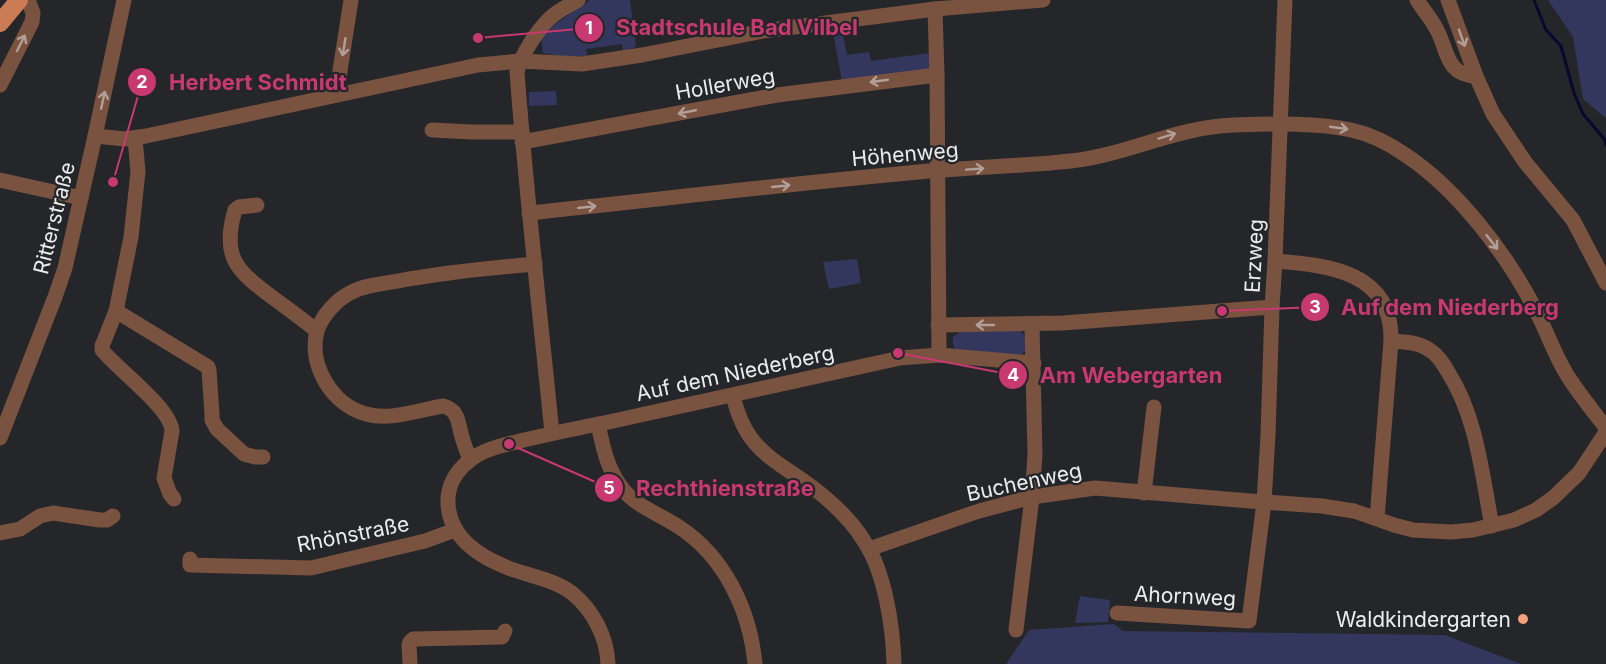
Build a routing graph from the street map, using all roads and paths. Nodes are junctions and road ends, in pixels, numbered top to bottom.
1 (19, 0) edge
2 (28, 0) edge
3 (124, 0) edge
4 (351, 0) edge
5 (578, 0) edge
6 (1043, 0) edge
7 (1286, 0) edge
8 (1417, 0) edge
9 (1448, 0) edge
10 (935, 9) junction
11 (4, 19) edge
12 (520, 61) junction
13 (937, 75) junction
14 (1476, 76) junction
15 (0, 85) edge
16 (338, 95) junction
17 (1281, 124) junction
18 (432, 130) dead end
19 (95, 136) junction
20 (522, 137) junction
21 (135, 138) junction
22 (937, 171) junction
23 (0, 180) edge
24 (81, 198) junction
25 (256, 205) dead end
26 (529, 213) junction
27 (1275, 261) junction
28 (535, 264) junction
29 (1606, 283) edge
30 (1272, 307) junction
31 (116, 311) junction
32 (938, 325) junction
33 (1032, 325) junction
34 (317, 331) junction
35 (1391, 341) junction
36 (939, 355) junction
37 (1034, 363) junction
38 (733, 395) junction
39 (1154, 406) dead end
40 (598, 424) junction
41 (1606, 430) edge
42 (552, 433) junction
43 (0, 438) edge
44 (263, 457) dead end
45 (470, 460) junction
46 (1144, 493) junction
47 (1032, 497) junction
48 (174, 499) dead end
49 (1264, 502) junction
50 (113, 516) dead end
51 (1377, 518) junction
52 (1492, 526) junction
53 (455, 530) junction
54 (0, 533) edge
55 (869, 549) junction
56 (190, 559) dead end
57 (1117, 613) dead end
58 (1250, 621) joint
59 (1016, 630) dead end
60 (505, 631) dead end
61 (410, 664) edge
62 (608, 664) edge
63 (755, 664) edge
64 (894, 664) edge

1 - 11 main road
2 - 11 main road
15 -> 2 street
19 -> 3 street, Ritterstraße
4 -> 16 street
5 - 12 street
6 - 10 street
7 - 17 street, Erzweg
8 - 14 street
9 -> 14 street
10 - 12 street
10 - 13 street
12 - 16 street
12 - 20 street
13 -> 20 street, Hollerweg
13 - 22 street
14 - 29 street
16 - 21 street
22 -> 17 street, Höhenweg
17 - 27 street, Erzweg
17 -> 41 street, Höhenweg
18 - 20 street, Hollerweg
19 - 21 street
19 - 24 street, Ritterstraße
20 - 26 street
21 - 31 street
26 -> 22 street, Höhenweg
22 - 32 street
23 - 24 street
24 - 43 street, Ritterstraße
25 - 34 street
26 - 28 street
27 - 30 street, Erzweg
27 - 35 street
28 - 34 street
28 - 42 street
30 - 33 street
30 - 49 street, Erzweg
31 - 44 street
31 - 48 street
33 -> 32 street
32 - 36 street
33 - 37 street
34 - 45 street
35 - 51 street
35 - 52 street
36 - 37 street, Auf dem Niederberg
36 - 38 street, Auf dem Niederberg
37 - 47 street
38 - 40 street, Auf dem Niederberg
38 - 55 street
39 - 46 street
40 - 42 street, Auf dem Niederberg
40 - 63 street
41 - 52 street, Buchenweg
42 - 45 street, Auf dem Niederberg
45 - 53 street
46 - 47 street, Buchenweg
46 - 49 street, Buchenweg
47 - 55 street, Buchenweg
47 - 59 street
49 - 51 street, Buchenweg
49 - 58 street, Erzweg
50 - 54 street
51 - 52 street, Buchenweg
53 - 56 street, Rhönstraße
53 - 62 street
55 - 64 street
57 - 58 street, Ahornweg
60 - 61 street

